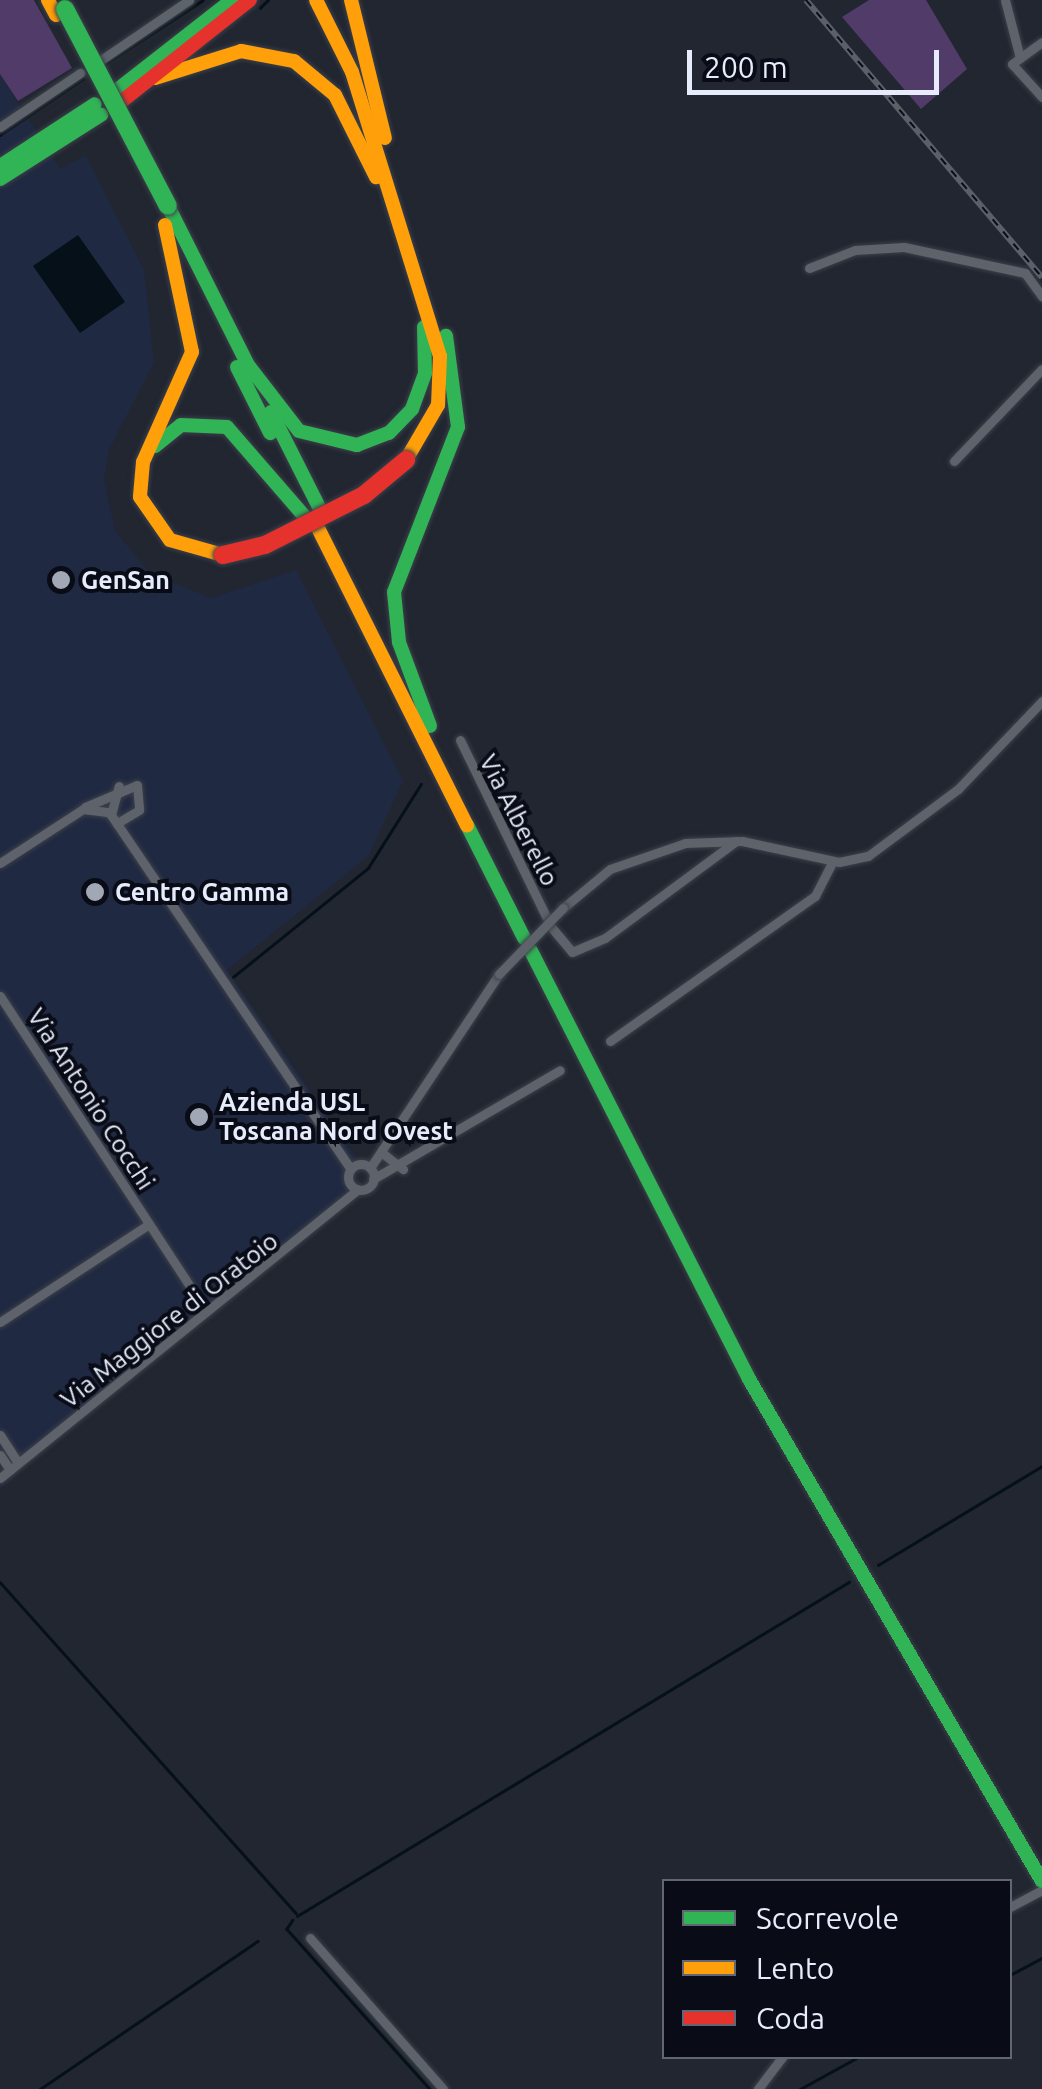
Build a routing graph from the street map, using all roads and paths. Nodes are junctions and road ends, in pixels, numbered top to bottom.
1 (190, 0) edge
2 (232, 0) edge
3 (250, 0) edge
4 (316, 0) edge
5 (350, 0) edge
6 (1004, 0) edge
7 (57, 6) edge
8 (1042, 42) edge
9 (1020, 58) junction
10 (100, 60) dead end
11 (80, 74) dead end
12 (155, 78) junction
13 (1042, 97) edge
14 (0, 127) edge
15 (0, 166) edge
16 (0, 180) edge
17 (163, 214) junction
18 (404, 236) junction
19 (809, 268) dead end
20 (417, 278) junction
21 (1042, 296) edge
22 (248, 366) junction
23 (1042, 370) edge
24 (954, 461) dead end
25 (143, 462) junction
26 (315, 519) junction
27 (1042, 701) edge
28 (430, 726) junction
29 (460, 740) dead end
30 (118, 786) junction
31 (83, 809) junction
32 (114, 819) junction
33 (736, 842) junction
34 (0, 847) edge
35 (4, 861) edge
36 (834, 861) junction
37 (552, 928) dead end
38 (534, 936) junction
39 (0, 996) edge
40 (610, 1041) dead end
41 (560, 1070) dead end
42 (381, 1152) junction
43 (370, 1168) junction
44 (351, 1169) junction
45 (403, 1169) junction
46 (374, 1179) junction
47 (358, 1189) junction
48 (148, 1224) junction
49 (190, 1286) dead end
50 (0, 1322) edge
51 (0, 1435) edge
52 (0, 1455) edge
53 (14, 1466) junction
54 (0, 1478) edge
55 (1042, 1860) edge
56 (1042, 1881) edge
57 (1042, 1890) edge
58 (1012, 1906) edge
59 (310, 1938) dead end
60 (781, 2059) edge
61 (443, 2089) edge
62 (758, 2089) edge

1 - 10 street
2 - 12 main road
3 - 12 main road
4 - 18 main road
5 - 18 main road
6 - 9 street
7 - 17 main road, bridge
8 - 9 street
9 - 13 street
11 - 14 street
12 - 18 main road
15 - 16 main road
17 - 22 main road
17 - 25 main road
17 - 26 main road
18 - 20 main road
19 - 21 street
20 - 22 main road
20 - 25 main road, bridge
20 - 28 main road
22 - 26 main road
23 - 24 street
25 - 26 main road
26 - 28 main road
26 - 38 main road
27 - 36 street
28 - 38 main road
29 - 38 street, Via Alberello
30 - 31 street
30 - 32 street
30 - 32 street
31 - 32 street
31 - 35 street
32 - 44 street
33 - 36 street
33 - 37 street
33 - 42 street, bridge
34 - 35 street
36 - 40 street
38 - 55 main road
38 - 56 main road
39 - 48 street, Via Antonio Cocchi
41 - 45 street, Via Maggiore di Oratoio
42 - 43 street
42 - 45 street
43 - 44 street
43 - 46 street
44 - 47 street
45 - 46 street, Via Maggiore di Oratoio
46 - 47 street, Via Maggiore di Oratoio
47 - 53 street, Via Maggiore di Oratoio
48 - 49 street, Via Antonio Cocchi
48 - 50 street
51 - 53 street
52 - 53 street
53 - 54 street, Via Maggiore di Oratoio
57 - 58 street
59 - 61 street
60 - 62 street

